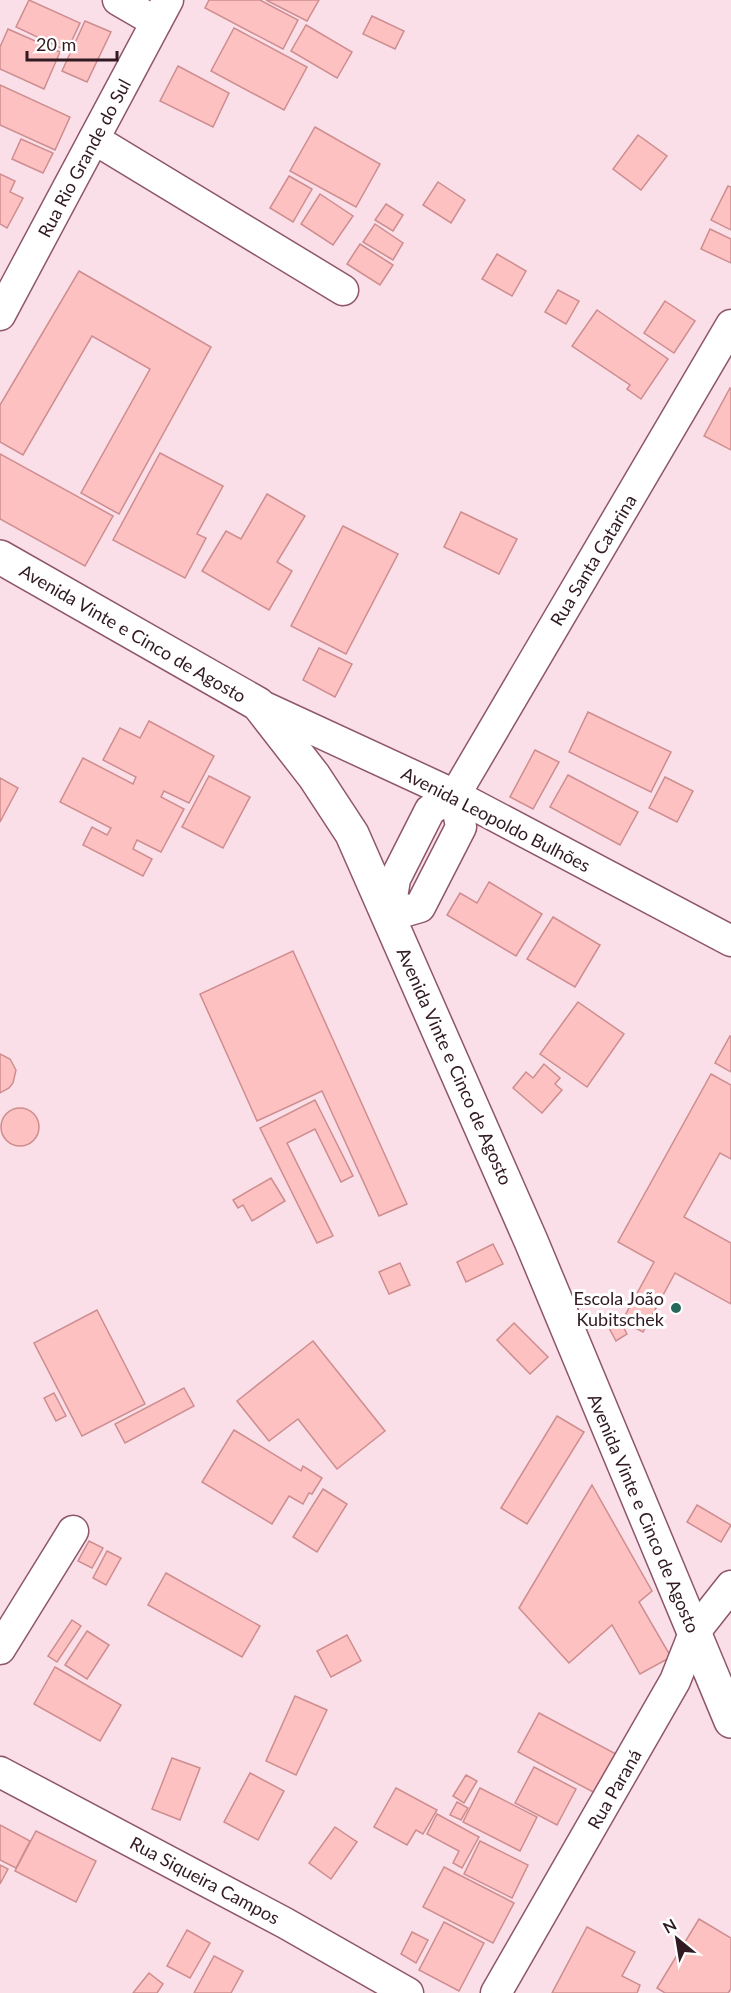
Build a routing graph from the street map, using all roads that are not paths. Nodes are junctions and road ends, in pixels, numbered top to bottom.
1 (118, 0) edge
2 (162, 11) edge
3 (94, 139) junction
4 (343, 290) dead end
5 (0, 315) edge
6 (731, 326) edge
7 (0, 557) edge
8 (258, 704) junction
9 (455, 795) junction
10 (389, 916) junction
11 (731, 941) edge
12 (73, 1531) dead end
13 (731, 1586) edge
14 (694, 1633) junction
15 (0, 1649) edge
16 (731, 1721) edge
17 (0, 1772) edge
18 (408, 1993) edge
19 (496, 1993) edge

1 - 2 street
2 - 3 street, Rua Rio Grande do Sul
3 - 4 street
3 - 5 street, Rua Rio Grande do Sul
6 - 9 street, Rua Santa Catarina
7 - 8 main road, Avenida Vinte e Cinco de Agosto
8 - 9 street, Avenida Leopoldo Bulhões
8 - 10 main road, Avenida Vinte e Cinco de Agosto
9 - 10 street, Rua Santa Catarina
9 - 11 street, Avenida Leopoldo Bulhões
10 - 14 main road, Avenida Vinte e Cinco de Agosto
12 - 15 street
13 - 14 street, Rua Paraná
14 - 16 main road, Avenida Vinte e Cinco de Agosto
14 - 19 street, Rua Paraná
17 - 18 street, Rua Siqueira Campos

